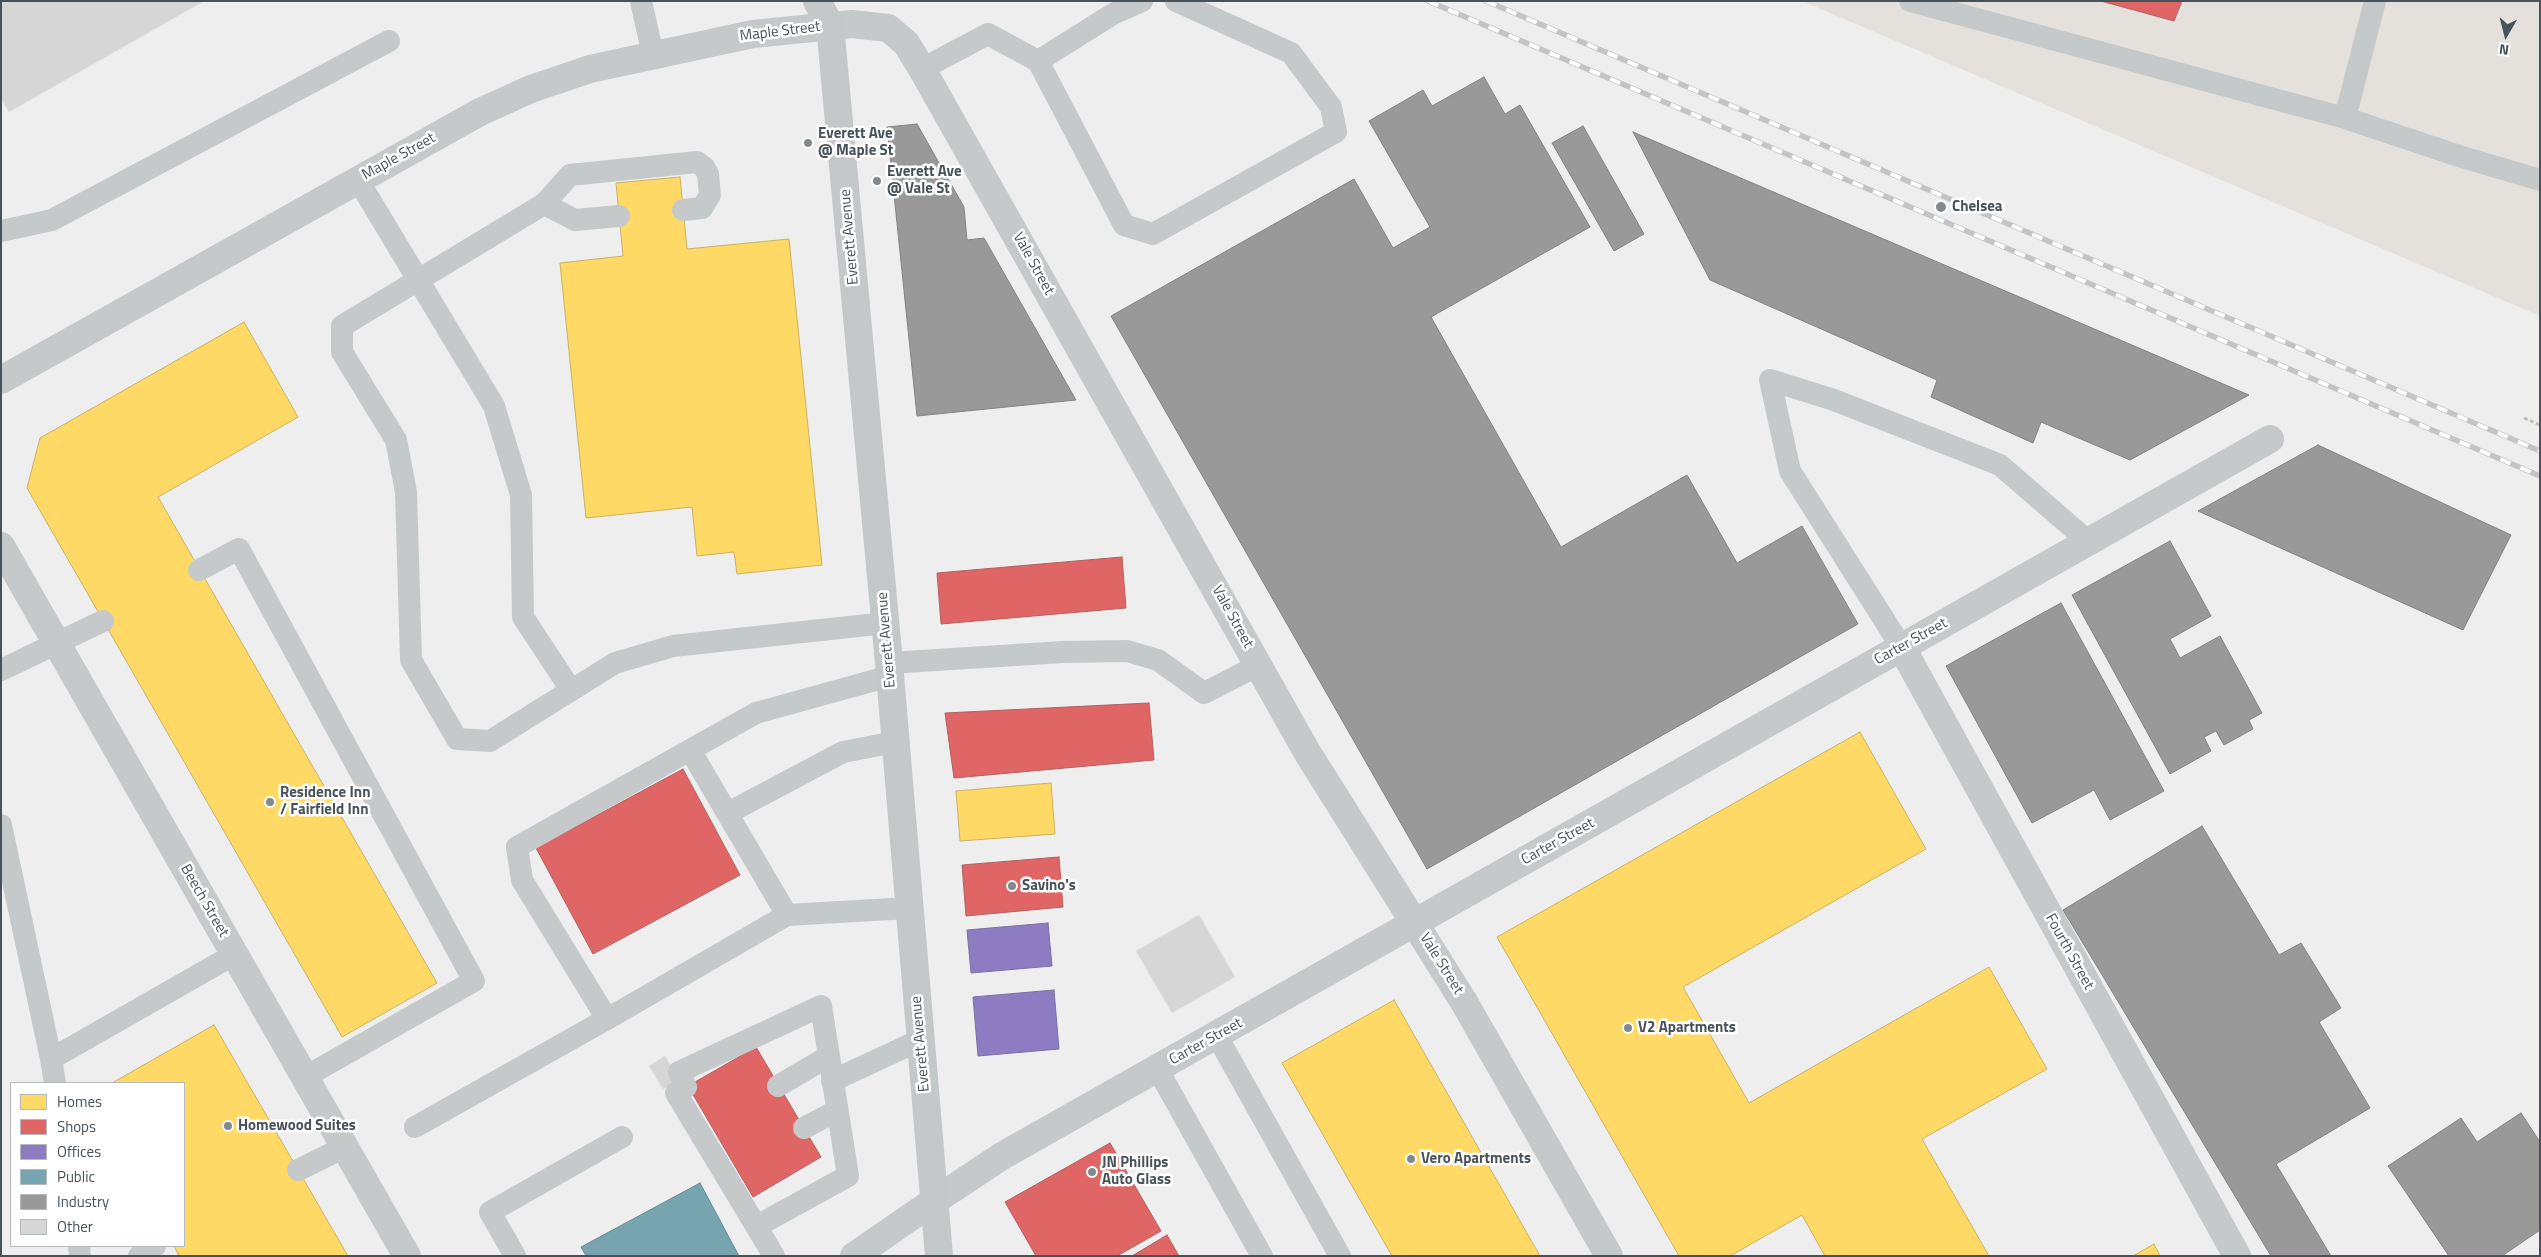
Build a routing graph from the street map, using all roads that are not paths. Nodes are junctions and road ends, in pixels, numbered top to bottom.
1 (641, 1) edge
2 (817, 1) edge
3 (1142, 1) edge
4 (1176, 1) edge
5 (1910, 1) edge
6 (2375, 1) edge
7 (835, 13) edge
8 (389, 41) dead end
9 (653, 55) junction
10 (1038, 60) junction
11 (922, 69) junction
12 (2344, 118) junction
13 (358, 180) junction
14 (2540, 180) edge
15 (544, 204) junction
16 (683, 210) dead end
17 (619, 216) dead end
18 (1, 231) edge
19 (418, 278) junction
20 (1, 380) edge
21 (2270, 439) dead end
22 (2089, 542) junction
23 (1, 546) edge
24 (199, 570) dead end
25 (104, 621) dead end
26 (886, 623) junction
27 (58, 644) junction
28 (1902, 648) junction
29 (1259, 665) junction
30 (890, 669) junction
31 (1, 670) edge
32 (571, 690) junction
33 (895, 742) junction
34 (690, 750) junction
35 (728, 813) junction
36 (1, 825) edge
37 (909, 908) junction
38 (787, 915) junction
39 (1415, 922) junction
40 (235, 954) junction
41 (607, 1019) junction
42 (1217, 1036) junction
43 (920, 1040) junction
44 (829, 1056) junction
45 (51, 1059) junction
46 (1157, 1068) junction
47 (305, 1077) junction
48 (832, 1081) junction
49 (55, 1082) edge
50 (778, 1086) dead end
51 (836, 1111) junction
52 (415, 1127) dead end
53 (804, 1128) dead end
54 (622, 1136) dead end
55 (345, 1146) junction
56 (298, 1170) dead end
57 (934, 1201) junction
58 (757, 1226) junction
59 (407, 1256) edge
60 (514, 1256) edge
61 (774, 1256) edge
62 (854, 1256) edge
63 (939, 1256) edge
64 (1262, 1256) edge
65 (1340, 1256) edge
66 (1609, 1256) edge
67 (2237, 1256) edge

1 - 9 lane
2 - 7 main road, Everett Avenue
3 - 10 lane
4 - 10 lane
5 - 12 lane
6 - 12 lane
7 - 9 street, Maple Street
7 - 11 street, Vale Street
7 - 26 main road, Everett Avenue
8 - 18 lane
9 - 13 street, Maple Street
10 - 11 lane
11 - 29 street, Vale Street
12 - 14 lane
13 - 19 lane
13 - 20 street, Maple Street
15 - 16 lane
15 - 17 lane
15 - 19 lane
19 - 32 lane
19 - 32 lane
21 - 22 street, Carter Street
22 - 28 street, Carter Street
22 - 28 lane
23 - 27 street, Beech Street
24 - 47 lane
25 - 27 lane
26 - 30 main road, Everett Avenue
26 - 32 lane
27 - 31 lane
27 - 40 street, Beech Street
28 - 39 street, Carter Street
28 - 67 street, Fourth Street
29 - 30 lane
29 - 39 street, Vale Street
30 - 33 main road, Everett Avenue
30 - 34 lane
33 - 35 lane
33 - 37 main road, Everett Avenue
34 - 35 lane
34 - 41 lane
35 - 38 lane
36 - 45 lane
37 - 38 lane
37 - 43 main road, Everett Avenue
38 - 41 lane
39 - 42 street, Carter Street
39 - 66 street, Vale Street
40 - 45 lane
40 - 47 street, Beech Street
41 - 52 lane
42 - 46 street, Carter Street
42 - 65 lane
43 - 48 lane
43 - 57 main road, Everett Avenue
44 - 48 lane
44 - 50 lane
44 - 58 lane
45 - 49 lane
46 - 57 street, Carter Street
46 - 64 lane
47 - 55 street, Beech Street
48 - 51 lane
51 - 53 lane
51 - 58 lane
54 - 60 lane
55 - 56 lane
55 - 59 street, Beech Street
57 - 62 street, Carter Street
57 - 63 main road, Everett Avenue
58 - 61 lane

